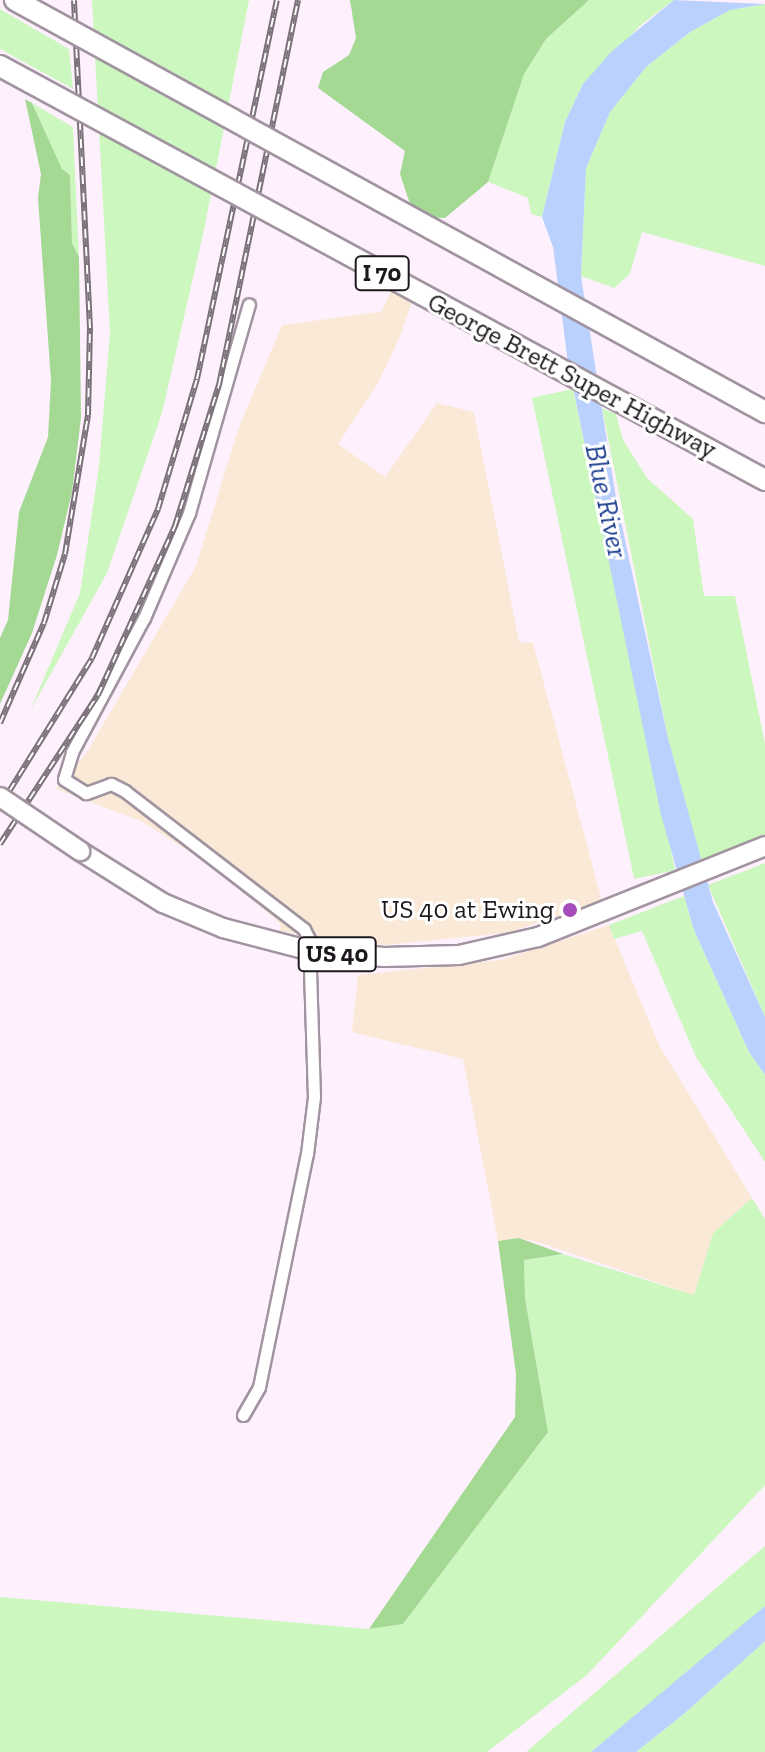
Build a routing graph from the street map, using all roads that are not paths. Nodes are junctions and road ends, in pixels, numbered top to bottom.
1 (15, 0) edge
2 (0, 66) edge
3 (249, 304) dead end
4 (765, 412) edge
5 (765, 480) edge
6 (0, 797) edge
7 (765, 846) edge
8 (311, 951) junction
9 (243, 1415) dead end

1 - 4 highway, I 70, bridge
2 - 5 highway, George Brett Super Highway / I 70, bridge
3 - 8 street
6 - 8 main road, US 40, bridge
7 - 8 main road, US 40
8 - 9 street

